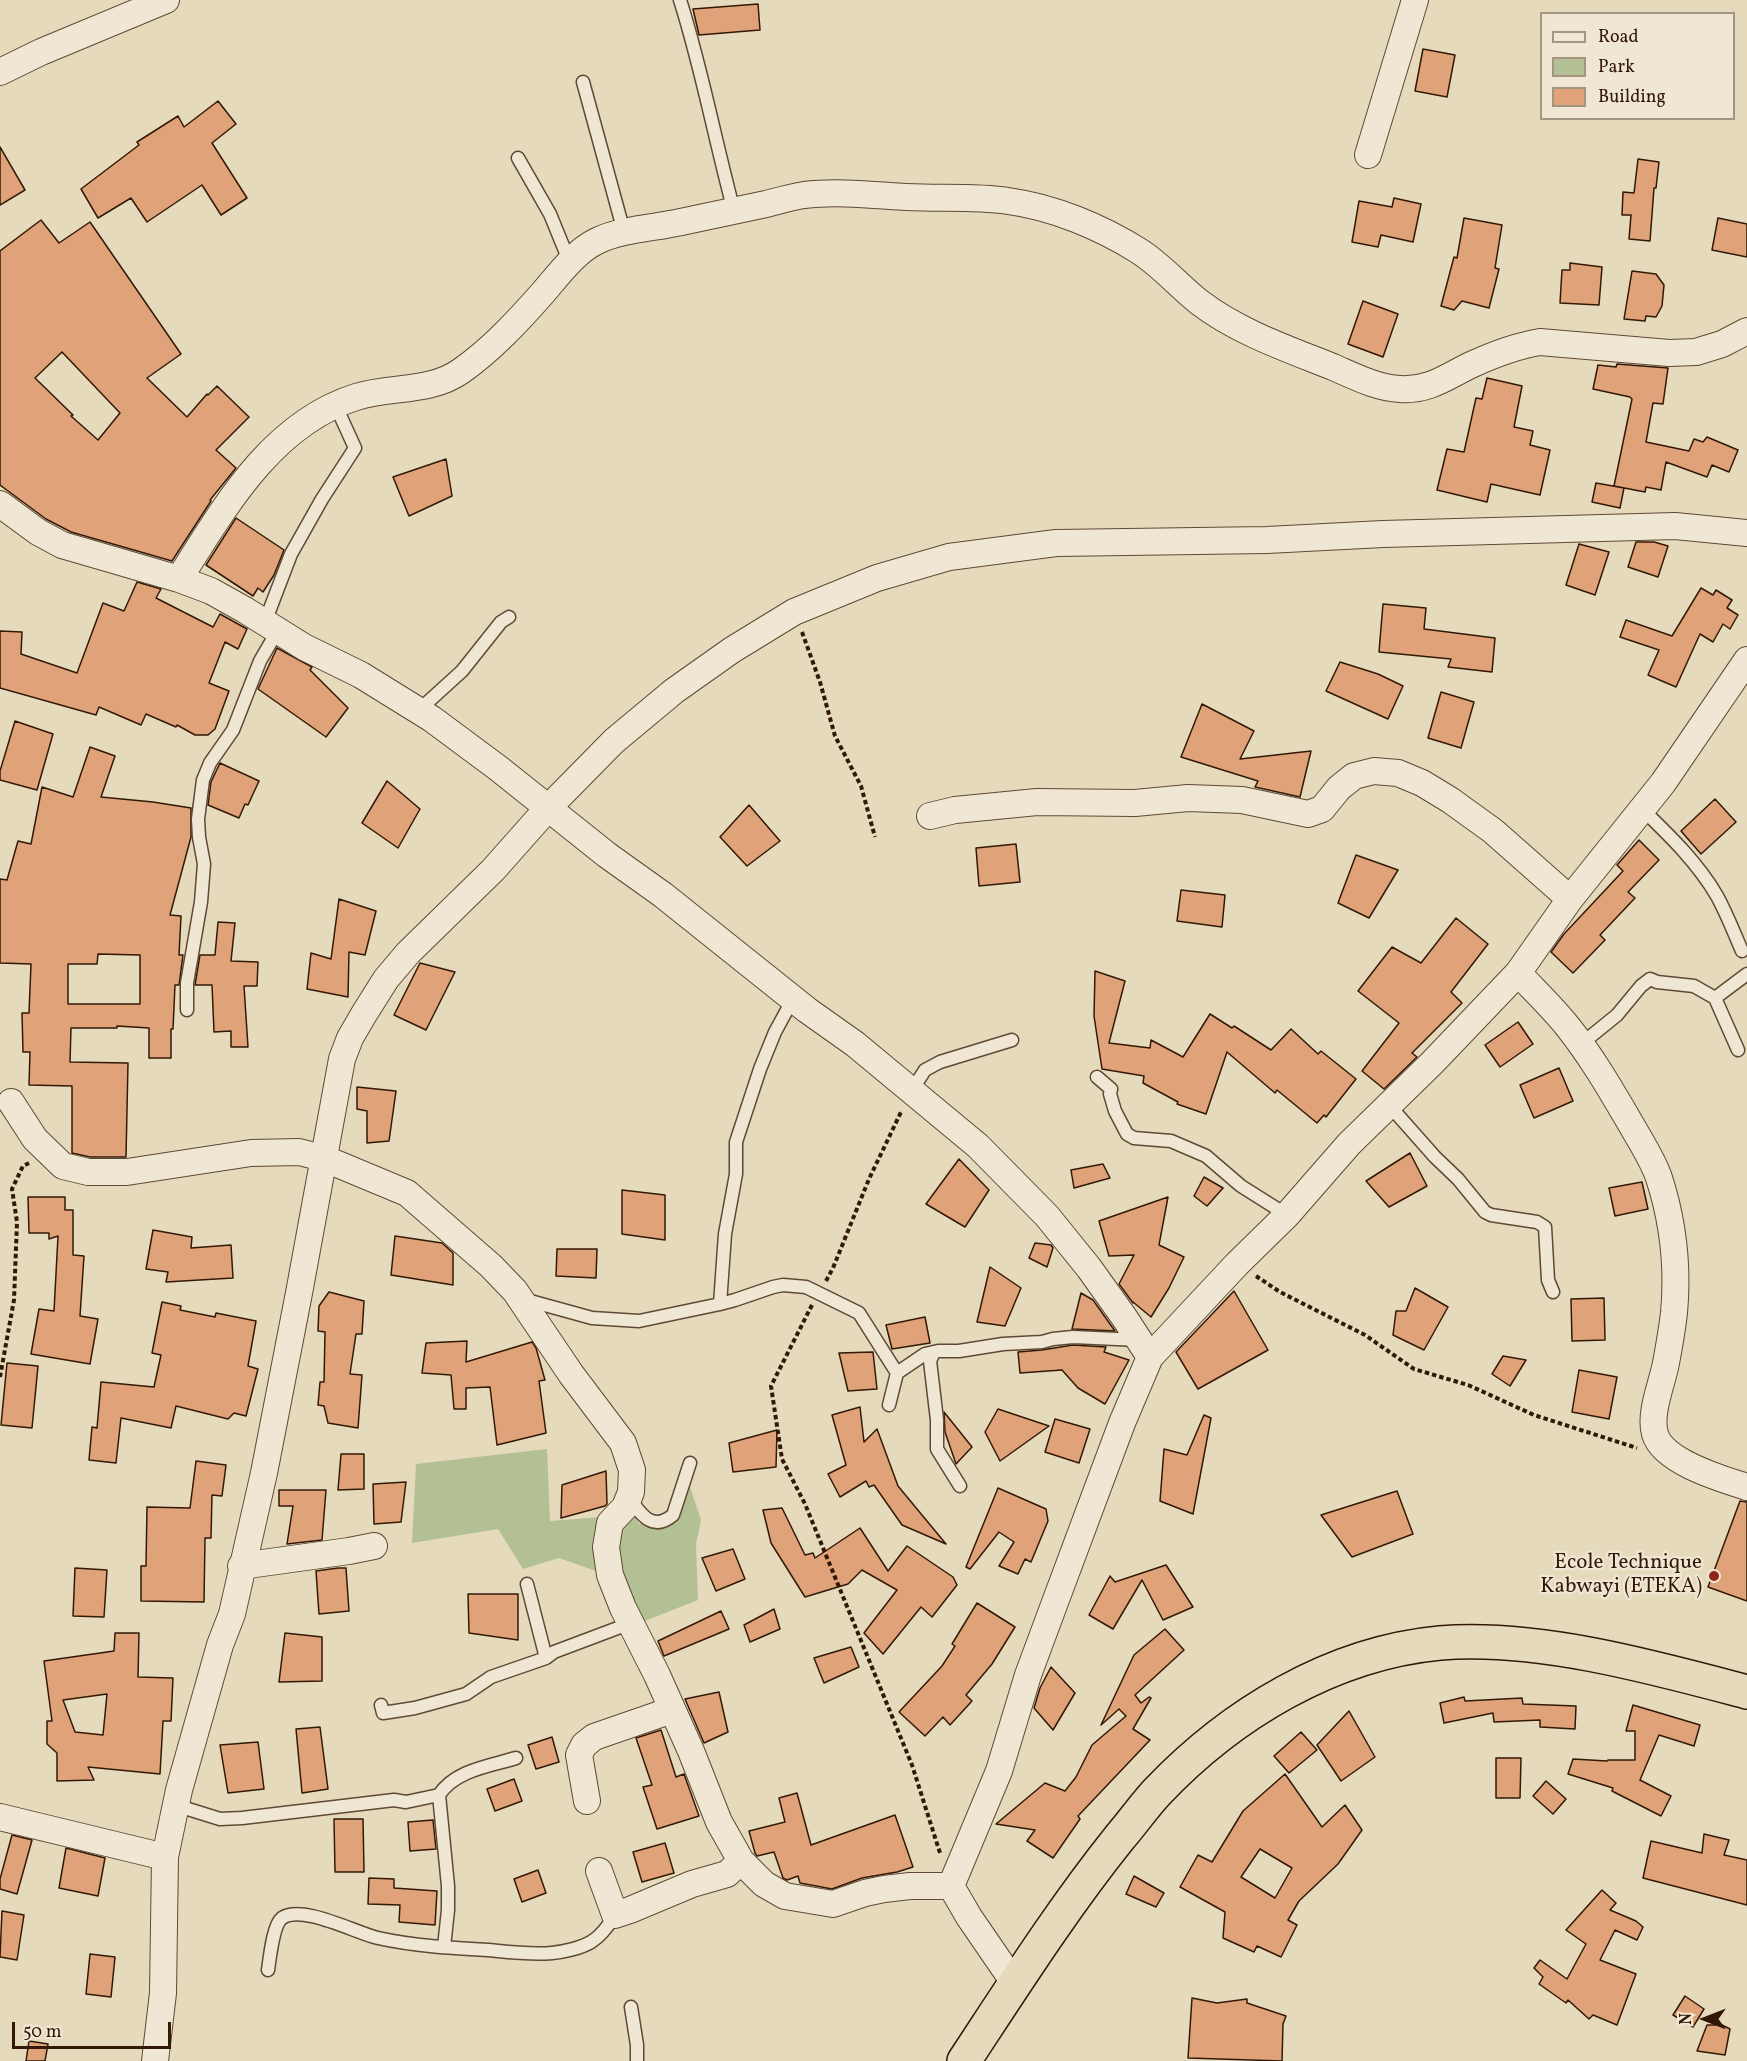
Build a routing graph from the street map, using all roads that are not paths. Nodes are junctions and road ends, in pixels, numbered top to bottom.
1 (166, 0) edge
2 (680, 0) edge
3 (1415, 0) edge
4 (0, 72) edge
5 (583, 82) dead end
6 (1368, 154) dead end
7 (518, 158) dead end
8 (734, 211) junction
9 (624, 232) junction
10 (570, 263) junction
11 (1747, 331) edge
12 (335, 404) junction
13 (0, 504) edge
14 (1747, 533) edge
15 (179, 579) junction
16 (509, 617) dead end
17 (272, 626) junction
18 (1747, 660) edge
19 (418, 711) junction
20 (548, 808) junction
21 (1642, 809) junction
22 (930, 816) dead end
23 (1570, 899) junction
24 (1742, 951) dead end
25 (1518, 973) junction
26 (1747, 974) edge
27 (1715, 998) junction
28 (793, 999) junction
29 (187, 1010) dead end
30 (1012, 1040) dead end
31 (1580, 1045) junction
32 (1738, 1050) dead end
33 (1097, 1077) dead end
34 (912, 1090) junction
35 (11, 1102) dead end
36 (1389, 1105) junction
37 (323, 1158) junction
38 (1287, 1215) junction
39 (1553, 1292) dead end
40 (519, 1298) junction
41 (720, 1304) junction
42 (1144, 1349) junction
43 (934, 1352) junction
44 (897, 1373) junction
45 (889, 1405) dead end
46 (690, 1463) dead end
47 (960, 1486) dead end
48 (1747, 1487) edge
49 (629, 1498) junction
50 (374, 1546) dead end
51 (241, 1566) junction
52 (527, 1584) dead end
53 (631, 1623) junction
54 (546, 1658) junction
55 (1747, 1692) edge
56 (381, 1706) dead end
57 (672, 1710) junction
58 (516, 1758) dead end
59 (439, 1794) junction
60 (587, 1800) dead end
61 (176, 1805) junction
62 (0, 1817) edge
63 (165, 1857) junction
64 (741, 1861) junction
65 (599, 1871) dead end
66 (951, 1886) junction
67 (615, 1915) junction
68 (444, 1947) junction
69 (268, 1970) dead end
70 (1015, 1984) junction
71 (631, 2007) dead end
72 (155, 2061) edge
73 (637, 2061) edge
74 (964, 2061) edge

1 - 4 street
2 - 8 lane
3 - 6 street
5 - 9 lane
7 - 10 lane
8 - 9 street
8 - 11 street
9 - 10 street
10 - 12 street
12 - 15 street
12 - 17 lane
13 - 15 street
14 - 20 street
15 - 17 street
16 - 19 lane
17 - 19 street
17 - 29 lane
18 - 21 street
19 - 20 street
20 - 28 street
20 - 37 street
21 - 23 street
21 - 24 lane
22 - 23 street
23 - 25 street
25 - 31 street
25 - 36 street
26 - 27 lane
27 - 31 lane
27 - 32 lane
28 - 34 street
28 - 41 lane
30 - 34 lane
31 - 48 street
33 - 38 lane
34 - 42 street
35 - 37 street
36 - 38 street
36 - 39 lane
37 - 40 street
37 - 51 street
38 - 42 street
40 - 41 lane
40 - 49 street
41 - 44 lane
42 - 43 lane
42 - 66 street
43 - 44 lane
43 - 47 lane
44 - 45 lane
46 - 49 lane
49 - 53 street
50 - 51 street
51 - 61 street
52 - 54 lane
53 - 54 lane
53 - 57 street
54 - 56 lane
55 - 70 highway
57 - 60 street
57 - 64 street
58 - 59 lane
59 - 61 lane
59 - 68 lane
61 - 63 street
62 - 63 street
63 - 72 street
64 - 66 street
64 - 67 street
65 - 67 street
66 - 70 street
67 - 68 lane
68 - 69 lane
70 - 74 highway
71 - 73 lane

